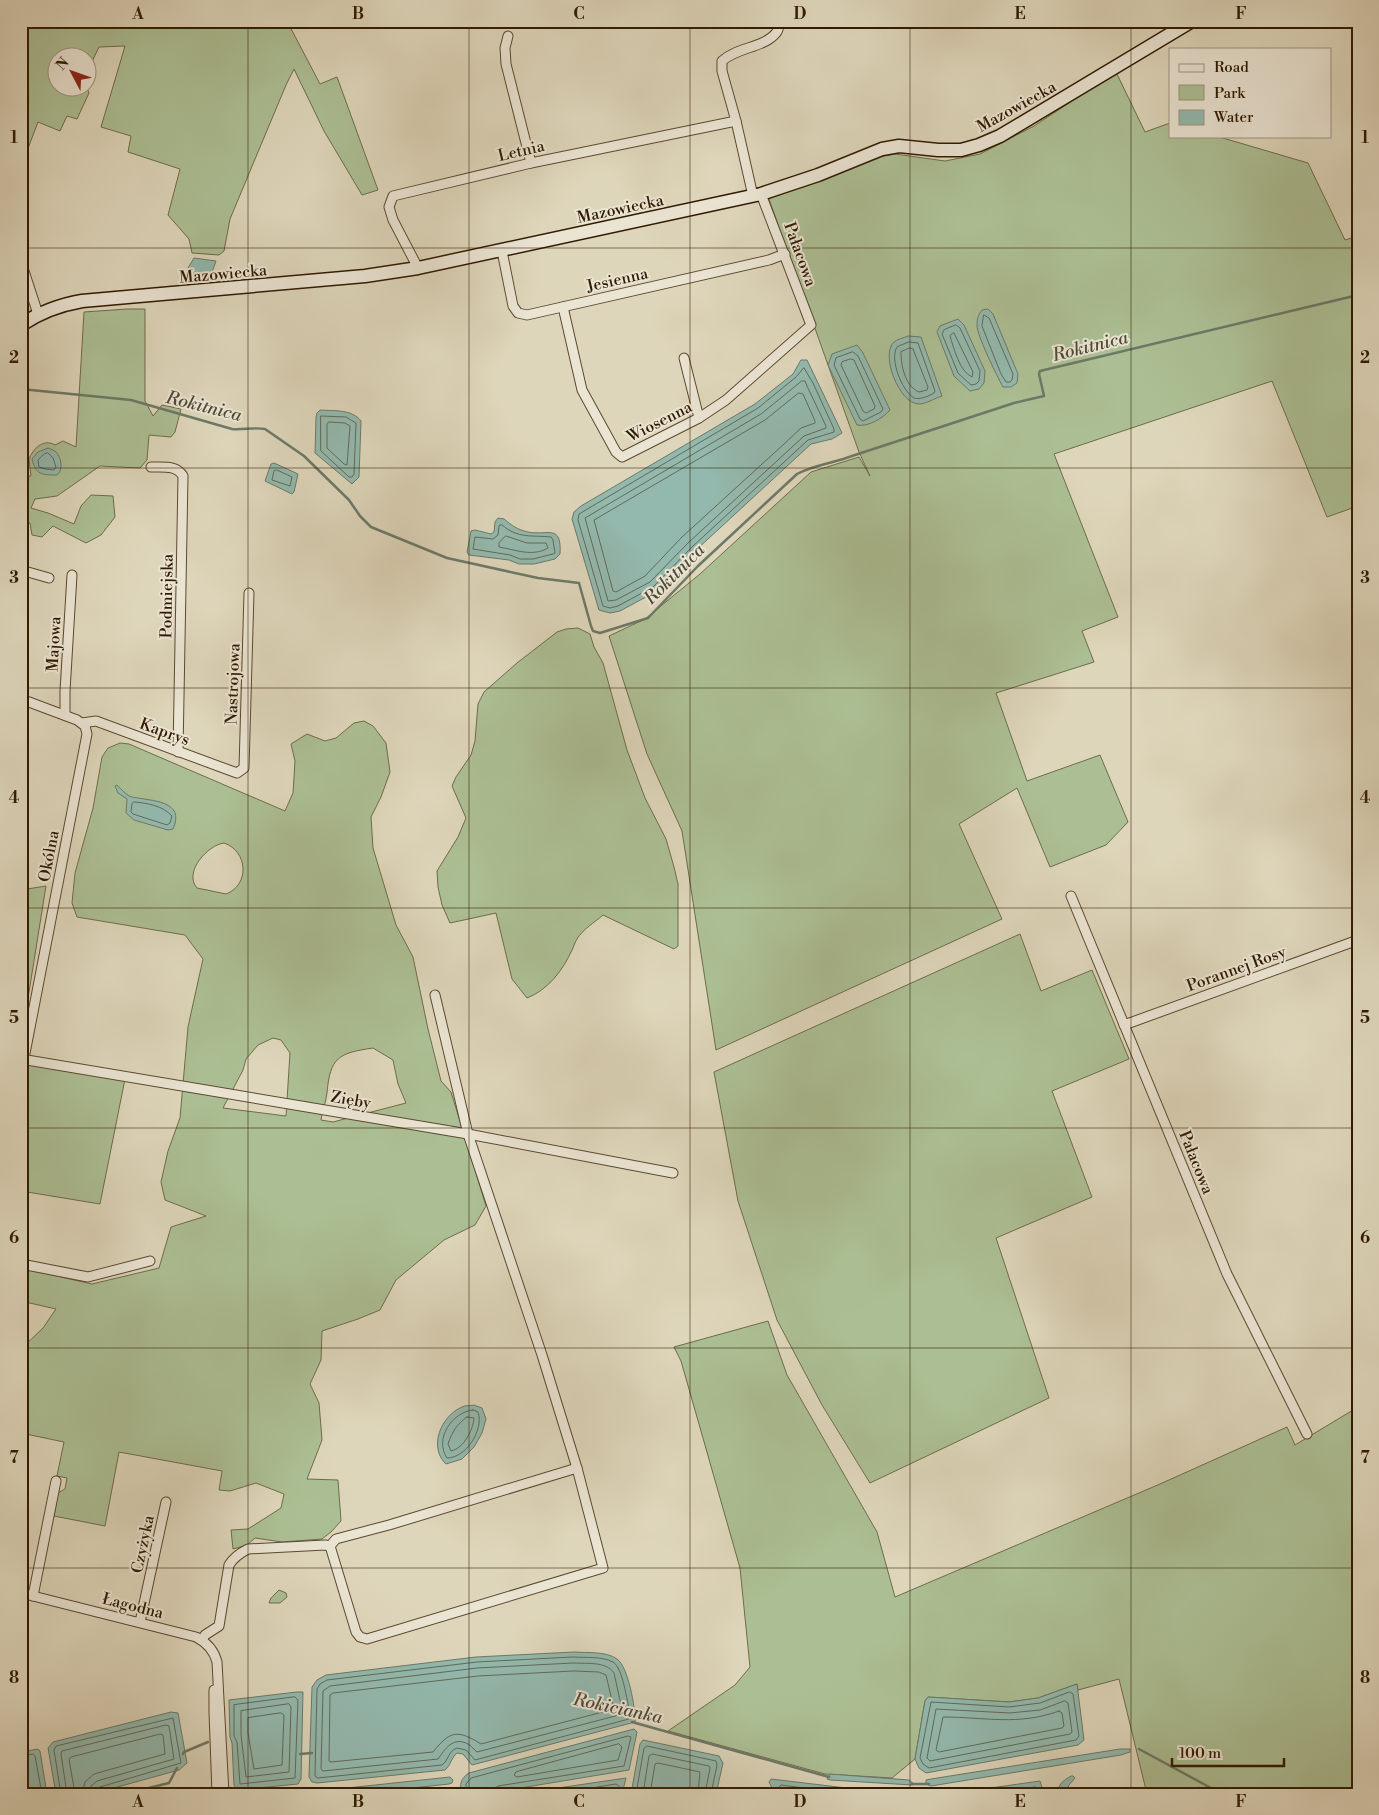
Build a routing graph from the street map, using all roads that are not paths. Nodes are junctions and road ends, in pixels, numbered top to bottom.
1 (780, 21) edge
2 (1192, 21) edge
3 (508, 36) dead end
4 (736, 120) junction
5 (531, 163) junction
6 (757, 195) junction
7 (502, 251) junction
8 (21, 254) edge
9 (785, 254) junction
10 (418, 268) junction
11 (563, 307) junction
12 (38, 314) junction
13 (21, 325) edge
14 (811, 325) joint
15 (684, 358) dead end
16 (699, 418) junction
17 (151, 467) dead end
18 (21, 570) edge
19 (72, 575) dead end
20 (49, 578) dead end
21 (250, 593) dead end
22 (21, 699) edge
23 (65, 715) junction
24 (82, 723) junction
25 (178, 752) junction
26 (237, 773) joint
27 (1072, 896) dead end
28 (1358, 940) edge
29 (435, 995) dead end
30 (1124, 1025) junction
31 (23, 1059) edge
32 (21, 1074) edge
33 (468, 1134) junction
34 (673, 1173) dead end
35 (150, 1261) dead end
36 (21, 1264) edge
37 (1307, 1434) dead end
38 (576, 1468) junction
39 (56, 1481) dead end
40 (166, 1502) dead end
41 (330, 1546) junction
42 (21, 1593) edge
43 (33, 1596) junction
44 (140, 1622) junction
45 (202, 1640) junction
46 (218, 1670) junction
47 (217, 1794) edge
48 (224, 1794) edge

1 - 4 street, Pałacowa
2 - 6 street, Mazowiecka
3 - 5 street
4 - 5 street, Letnia
4 - 6 street, Pałacowa
5 - 10 street, Letnia
6 - 7 street, Mazowiecka
6 - 9 street, Pałacowa
7 - 10 street, Mazowiecka
7 - 11 street, Jesienna
8 - 12 street
9 - 11 street, Jesienna
9 - 14 street, Pałacowa
10 - 12 street, Mazowiecka
11 - 16 street, Wiosenna
12 - 13 street, Mazowiecka
14 - 16 street, Wiosenna
15 - 16 street
17 - 25 street, Podmiejska
18 - 20 street
19 - 23 street, Majowa
21 - 26 street, Nastrojowa
22 - 23 street
23 - 24 street
24 - 25 street, Kaprys
24 - 31 street, Okólna
25 - 26 street, Kaprys
27 - 30 street, Pałacowa
28 - 30 street, Porannej Rosy
29 - 33 street
30 - 37 street, Pałacowa
31 - 32 street, Okólna
31 - 33 street, Zięby
33 - 34 street, Zięby
33 - 38 street
35 - 36 street
38 - 41 street
38 - 41 street
39 - 43 street
40 - 44 street, Czyżyka
41 - 45 street
42 - 43 street, Łagodna
43 - 44 street, Łagodna
44 - 45 street, Łagodna
45 - 46 street
46 - 47 street
46 - 48 street

